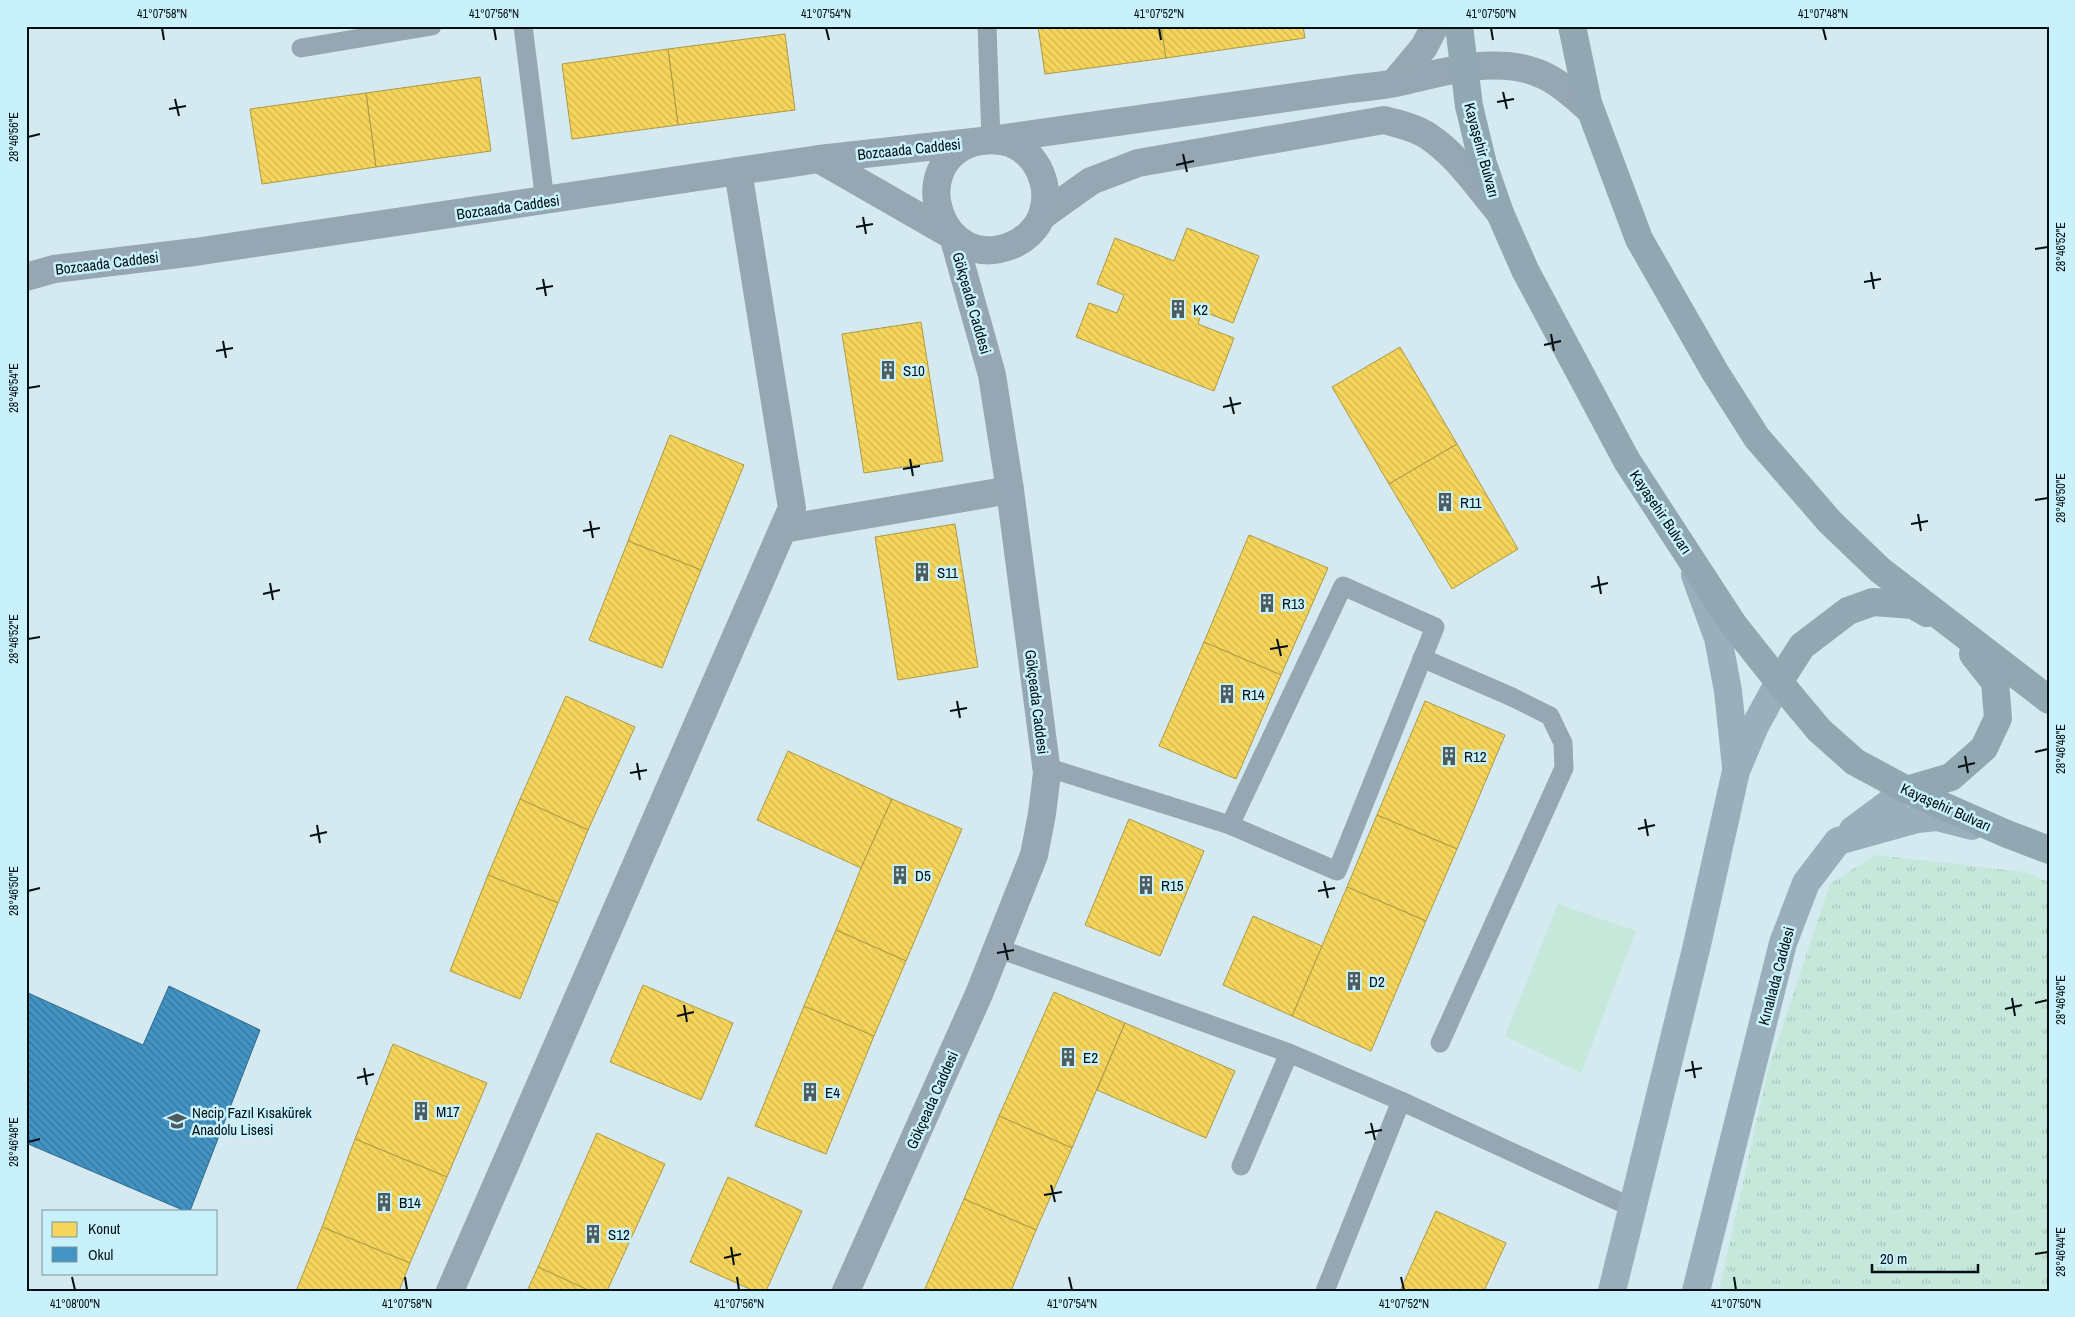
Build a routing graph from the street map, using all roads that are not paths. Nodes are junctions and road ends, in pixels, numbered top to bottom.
1 (432, 26) edge
2 (523, 26) edge
3 (987, 26) edge
4 (1435, 26) edge
5 (1460, 26) edge
6 (1572, 26) edge
7 (301, 48) dead end
8 (1463, 68) junction
9 (1394, 83) junction
10 (1590, 110) junction
11 (991, 140) junction
12 (819, 159) junction
13 (738, 171) junction
14 (545, 201) junction
15 (1500, 213) junction
16 (1042, 216) junction
17 (953, 236) junction
18 (26, 276) edge
19 (1010, 490) junction
20 (783, 529) junction
21 (1687, 551) junction
22 (1953, 628) junction
23 (1422, 658) junction
24 (1779, 682) junction
25 (2049, 700) edge
26 (1046, 767) junction
27 (1736, 771) junction
28 (1907, 790) junction
29 (1230, 825) junction
30 (2007, 834) junction
31 (1838, 842) junction
32 (2049, 850) edge
33 (997, 948) junction
34 (1440, 1043) dead end
35 (1289, 1053) junction
36 (1402, 1101) junction
37 (1241, 1166) dead end
38 (1631, 1207) junction
39 (450, 1291) edge
40 (846, 1291) edge
41 (1324, 1291) edge
42 (1612, 1291) edge
43 (1696, 1291) edge

1 - 7 lane
2 - 14 lane
3 - 11 lane
4 - 9 street
5 - 8 main road, Kayaşehir Bulvarı
6 - 10 main road
8 - 9 street
8 - 10 street
8 - 15 main road, Kayaşehir Bulvarı
9 - 11 street
10 - 22 main road
11 - 12 street, Bozcaada Caddesi
11 - 16 street
11 - 17 street
12 - 13 street, Bozcaada Caddesi
12 - 17 street, Gökçeada Caddesi
13 - 14 street, Bozcaada Caddesi
13 - 20 street
14 - 18 street, Bozcaada Caddesi
15 - 16 street
15 - 21 main road, Kayaşehir Bulvarı
16 - 17 street
17 - 19 street, Gökçeada Caddesi
19 - 20 street
19 - 26 street, Gökçeada Caddesi
20 - 39 street
21 - 24 main road, Kayaşehir Bulvarı
21 - 27 main road
22 - 24 main road
22 - 25 main road
22 - 28 main road
23 - 29 lane
23 - 29 lane
23 - 34 lane
24 - 27 main road
24 - 28 main road, Kayaşehir Bulvarı
26 - 29 lane
26 - 33 street, Gökçeada Caddesi
27 - 38 main road
28 - 30 main road, Kayaşehir Bulvarı
28 - 31 main road, Kınalıada Caddesi
30 - 31 main road
30 - 32 main road, Kayaşehir Bulvarı
31 - 43 main road, Kınalıada Caddesi
33 - 35 lane
33 - 40 street, Gökçeada Caddesi
35 - 36 lane
35 - 37 lane
36 - 38 lane
36 - 41 lane
38 - 42 main road

